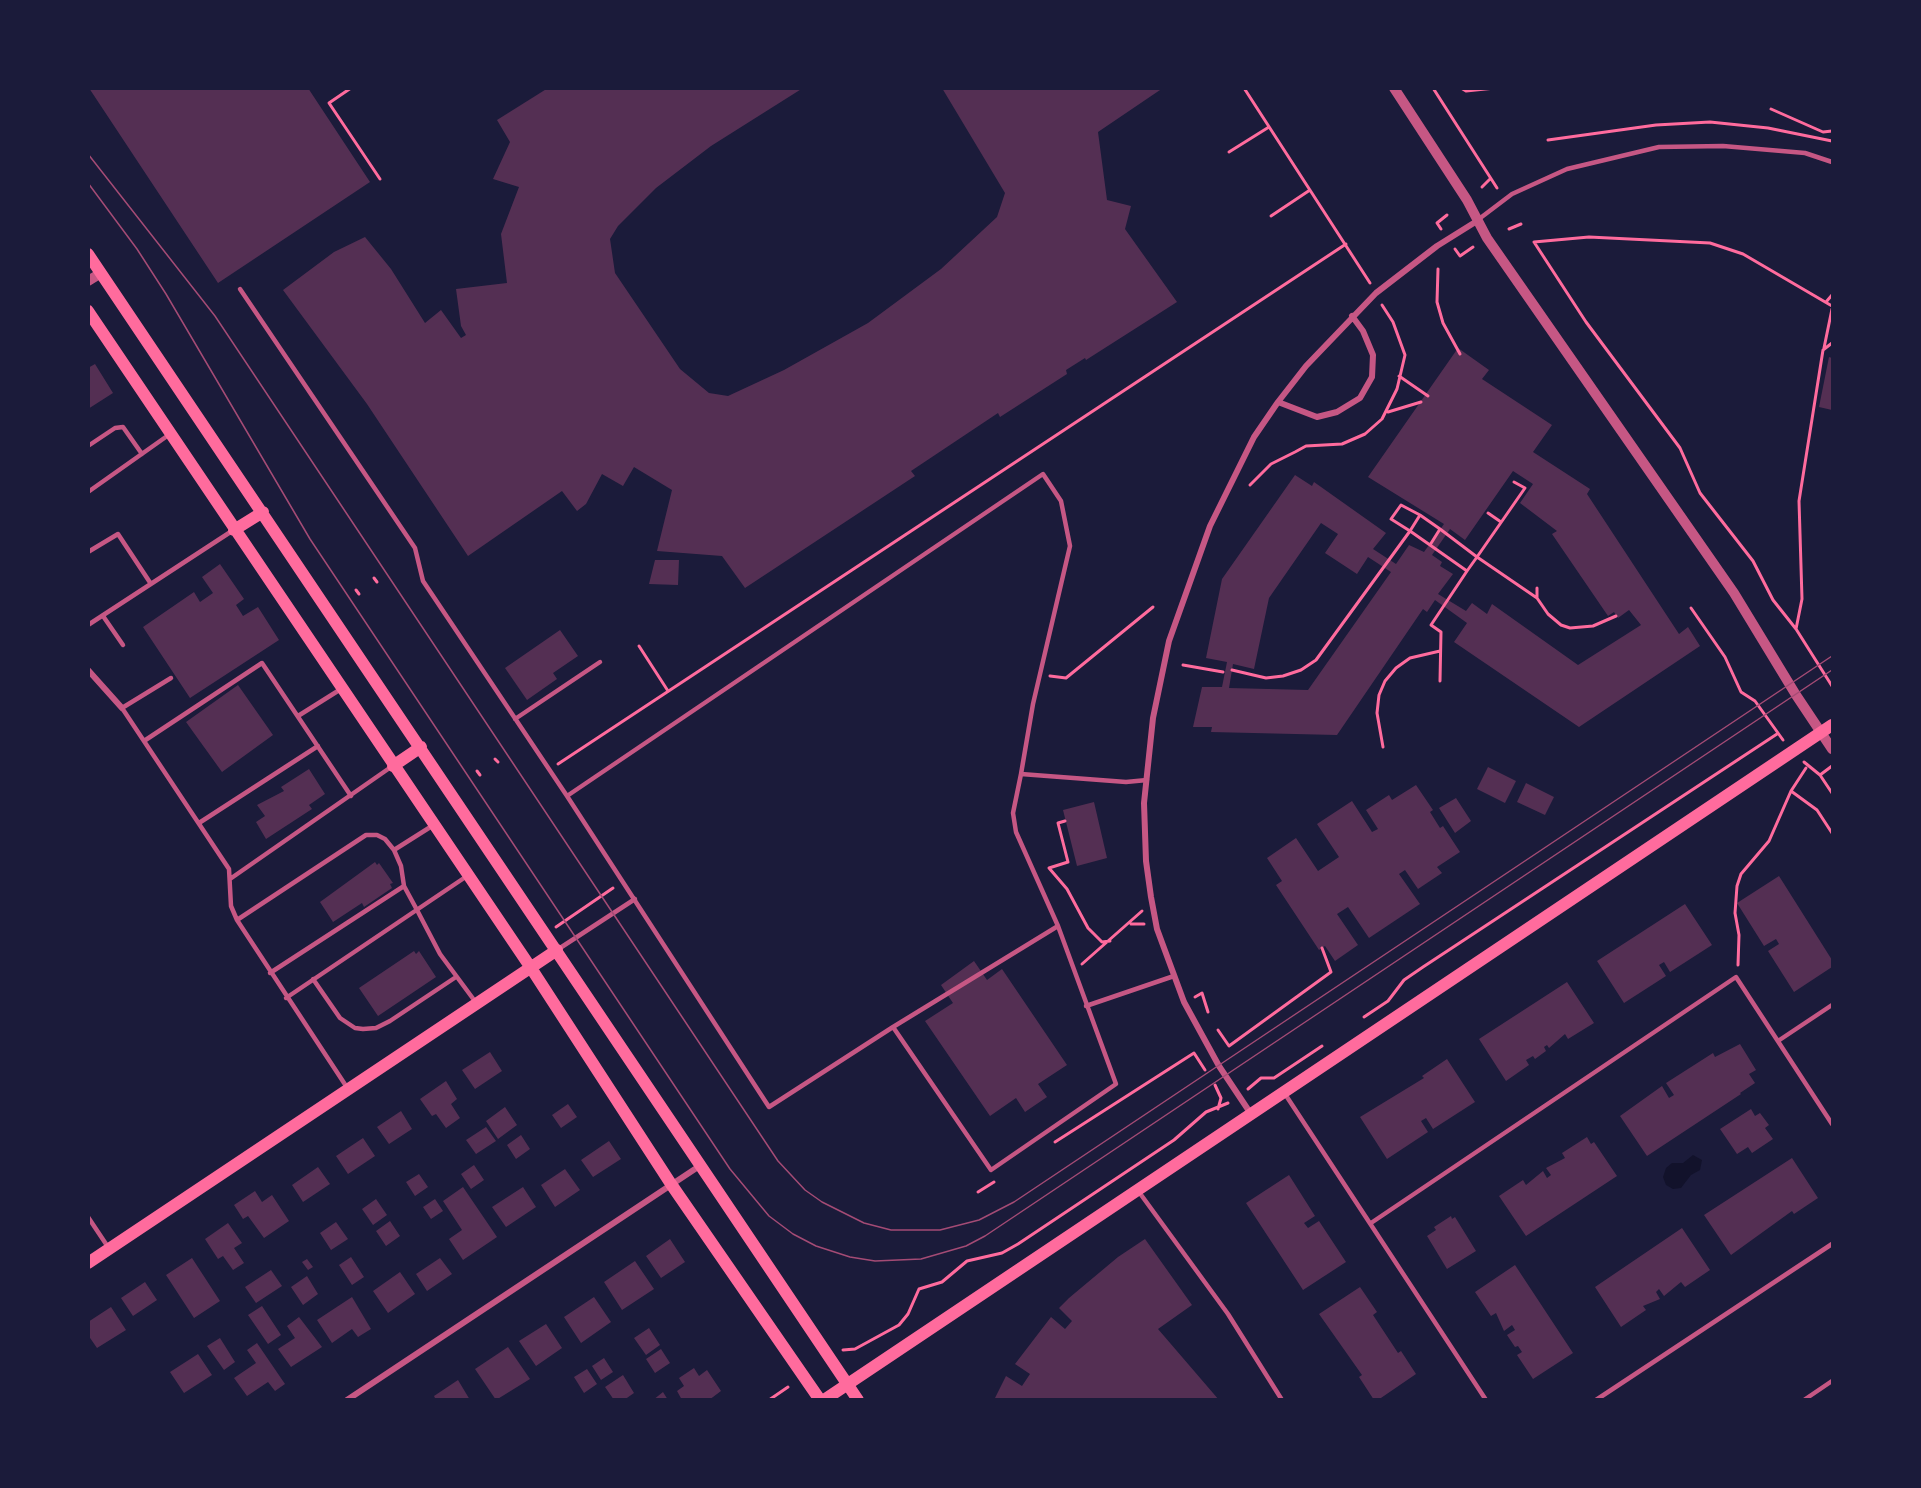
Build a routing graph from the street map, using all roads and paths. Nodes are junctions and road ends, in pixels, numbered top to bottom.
1 (351, 88) edge
2 (1244, 88) edge
3 (1394, 88) edge
4 (1461, 88) edge
5 (1495, 88) edge
6 (1435, 89) edge
7 (1771, 109) dead end
8 (1269, 127) junction
9 (1833, 131) edge
10 (1548, 140) dead end
11 (1833, 141) edge
12 (1229, 152) dead end
13 (1833, 162) edge
14 (380, 179) dead end
15 (1490, 179) junction
16 (1482, 187) dead end
17 (1497, 188) dead end
18 (1310, 190) junction
19 (1447, 215) dead end
20 (1271, 216) dead end
21 (1477, 221) junction
22 (1521, 224) dead end
23 (1441, 229) dead end
24 (1509, 229) dead end
25 (1346, 244) junction
26 (1473, 247) dead end
27 (1454, 248) dead end
28 (88, 254) edge
29 (1438, 269) dead end
30 (101, 273) junction
31 (88, 281) edge
32 (240, 289) dead end
33 (1376, 293) junction
34 (1833, 295) edge
35 (1826, 302) junction
36 (1833, 307) edge
37 (88, 311) edge
38 (1385, 311) dead end
39 (1352, 316) junction
40 (1833, 343) edge
41 (1823, 350) junction
42 (1460, 354) dead end
43 (1398, 376) dead end
44 (1428, 396) dead end
45 (1278, 402) junction
46 (1421, 402) dead end
47 (1387, 412) dead end
48 (170, 434) junction
49 (88, 446) edge
50 (142, 454) junction
51 (1514, 482) dead end
52 (88, 492) edge
53 (263, 512) junction
54 (1488, 513) dead end
55 (1419, 515) junction
56 (1502, 522) junction
57 (234, 530) junction
58 (1440, 530) junction
59 (1410, 531) junction
60 (1430, 545) junction
61 (88, 552) edge
62 (1478, 557) junction
63 (1467, 571) junction
64 (374, 578) dead end
65 (377, 582) dead end
66 (151, 584) junction
67 (1537, 588) dead end
68 (356, 590) dead end
69 (359, 594) dead end
70 (1537, 597) junction
71 (1153, 607) dead end
72 (1691, 608) dead end
73 (103, 616) junction
74 (1616, 616) dead end
75 (88, 625) edge
76 (1796, 629) junction
77 (123, 645) dead end
78 (639, 646) dead end
79 (1440, 651) junction
80 (600, 662) dead end
81 (1183, 664) dead end
82 (88, 670) edge
83 (1232, 670) dead end
84 (1223, 672) dead end
85 (1040, 674) junction
86 (171, 678) dead end
87 (1440, 681) dead end
88 (1833, 686) edge
89 (341, 689) junction
90 (668, 691) junction
91 (122, 708) junction
92 (298, 716) junction
93 (515, 719) junction
94 (1827, 729) edge
95 (144, 741) junction
96 (318, 746) junction
97 (421, 747) junction
98 (1383, 747) dead end
99 (1833, 749) edge
100 (1804, 762) dead end
101 (393, 766) junction
102 (1833, 766) edge
103 (1806, 767) junction
104 (549, 769) junction
105 (1021, 774) junction
106 (1820, 775) junction
107 (1147, 780) junction
108 (1791, 791) junction
109 (1833, 793) edge
110 (351, 796) junction
111 (567, 796) junction
112 (1065, 820) dead end
113 (199, 824) junction
114 (433, 826) junction
115 (1833, 833) edge
116 (394, 850) junction
117 (467, 876) junction
118 (230, 879) junction
119 (623, 882) junction
120 (404, 886) junction
121 (635, 899) junction
122 (417, 910) junction
123 (1142, 912) dead end
124 (237, 921) junction
125 (1131, 924) junction
126 (1145, 924) dead end
127 (1058, 926) junction
128 (555, 928) dead end
129 (1110, 941) junction
130 (1322, 948) dead end
131 (558, 950) junction
132 (531, 968) junction
133 (1074, 971) junction
134 (270, 973) junction
135 (1174, 976) junction
136 (456, 977) junction
137 (1736, 977) junction
138 (314, 980) junction
139 (286, 998) junction
140 (1193, 998) dead end
141 (477, 1004) junction
142 (1833, 1005) edge
143 (1086, 1006) junction
144 (1208, 1012) dead end
145 (1359, 1021) dead end
146 (893, 1026) junction
147 (1218, 1030) dead end
148 (1330, 1040) dead end
149 (1778, 1041) junction
150 (1208, 1074) dead end
151 (1214, 1083) dead end
152 (1255, 1084) dead end
153 (348, 1089) junction
154 (1284, 1092) junction
155 (1251, 1114) junction
156 (1833, 1124) edge
157 (1046, 1148) dead end
158 (700, 1165) junction
159 (997, 1180) dead end
160 (671, 1184) junction
161 (1138, 1191) junction
162 (978, 1192) dead end
163 (88, 1217) edge
164 (1371, 1223) junction
165 (1833, 1244) edge
166 (110, 1249) junction
167 (88, 1263) edge
168 (843, 1350) dead end
169 (1833, 1381) edge
170 (848, 1384) junction
171 (788, 1387) dead end
172 (347, 1400) edge
173 (769, 1400) edge
174 (822, 1400) edge
175 (858, 1400) edge
176 (1282, 1400) edge
177 (1486, 1400) edge
178 (1596, 1400) edge
179 (1804, 1400) edge

1 - 14 path
2 - 8 path
3 - 21 street
4 - 5 path
6 - 15 path
7 - 9 path
8 - 12 path
8 - 18 path
10 - 11 path
13 - 21 lane
15 - 16 path
15 - 17 path
18 - 20 path
18 - 25 path
19 - 23 path
21 - 33 street
21 - 94 street
22 - 24 path
25 - 33 path
25 - 90 path
26 - 27 path
28 - 30 main road
29 - 42 path
30 - 31 street
30 - 53 main road
32 - 93 lane
33 - 38 path
33 - 39 street
34 - 35 path
35 - 36 path
35 - 76 path
36 - 41 path
37 - 48 main road
39 - 45 street
39 - 45 street
40 - 41 path
41 - 76 path
43 - 44 path
45 - 107 street
46 - 47 path
48 - 50 lane
48 - 57 main road
49 - 50 lane
50 - 52 lane
51 - 56 path
53 - 57 main road
53 - 97 main road
54 - 56 path
55 - 58 path
55 - 59 path
55 - 59 path
56 - 62 path
57 - 66 lane
57 - 89 main road
58 - 60 path
58 - 62 path
59 - 60 path
59 - 83 path
60 - 63 path
61 - 66 lane
62 - 63 path
62 - 70 path
63 - 79 path
64 - 65 path
66 - 73 lane
67 - 70 path
68 - 69 path
70 - 74 path
71 - 85 path
72 - 145 path
73 - 75 lane
73 - 77 lane
76 - 88 path
78 - 90 path
79 - 87 path
79 - 98 path
80 - 93 lane
81 - 84 path
82 - 91 street
85 - 105 lane
85 - 111 lane
86 - 91 lane
89 - 92 lane
89 - 101 main road
90 - 104 path
91 - 95 lane
92 - 95 lane
92 - 96 lane
93 - 104 lane
94 - 99 street
94 - 154 main road
95 - 113 lane
96 - 110 lane
96 - 113 lane
97 - 101 main road
97 - 131 main road
100 - 103 path
101 - 110 lane
101 - 114 main road
102 - 106 path
103 - 106 path
103 - 108 path
104 - 111 lane
105 - 107 lane
105 - 127 lane
106 - 109 path
107 - 135 street
108 - 115 path
108 - 137 path
110 - 118 lane
111 - 119 lane
112 - 129 path
113 - 118 lane
114 - 116 lane
114 - 117 main road
116 - 120 lane
116 - 124 lane
117 - 122 lane
117 - 132 main road
118 - 124 lane
119 - 121 lane
119 - 128 path
120 - 122 lane
120 - 134 lane
121 - 131 lane
121 - 146 lane
122 - 136 lane
122 - 138 lane
123 - 125 path
124 - 134 lane
125 - 126 path
125 - 129 path
127 - 133 lane
127 - 146 lane
129 - 133 path
130 - 147 path
131 - 132 main road
131 - 158 main road
132 - 141 main road
132 - 160 main road
133 - 143 lane
134 - 139 lane
135 - 143 lane
135 - 155 street
136 - 138 lane
136 - 141 lane
137 - 149 lane
137 - 164 lane
138 - 139 lane
139 - 153 lane
140 - 144 path
141 - 153 main road
142 - 149 lane
143 - 146 lane
148 - 152 path
149 - 156 lane
150 - 157 path
151 - 168 path
153 - 166 main road
154 - 155 main road
154 - 164 lane
155 - 161 main road
158 - 160 street
158 - 170 main road
159 - 162 path
160 - 172 street
160 - 174 main road
161 - 170 main road
161 - 176 lane
163 - 166 lane
164 - 177 lane
165 - 178 lane
166 - 167 main road
169 - 179 lane
170 - 174 main road
170 - 175 main road
171 - 173 path

